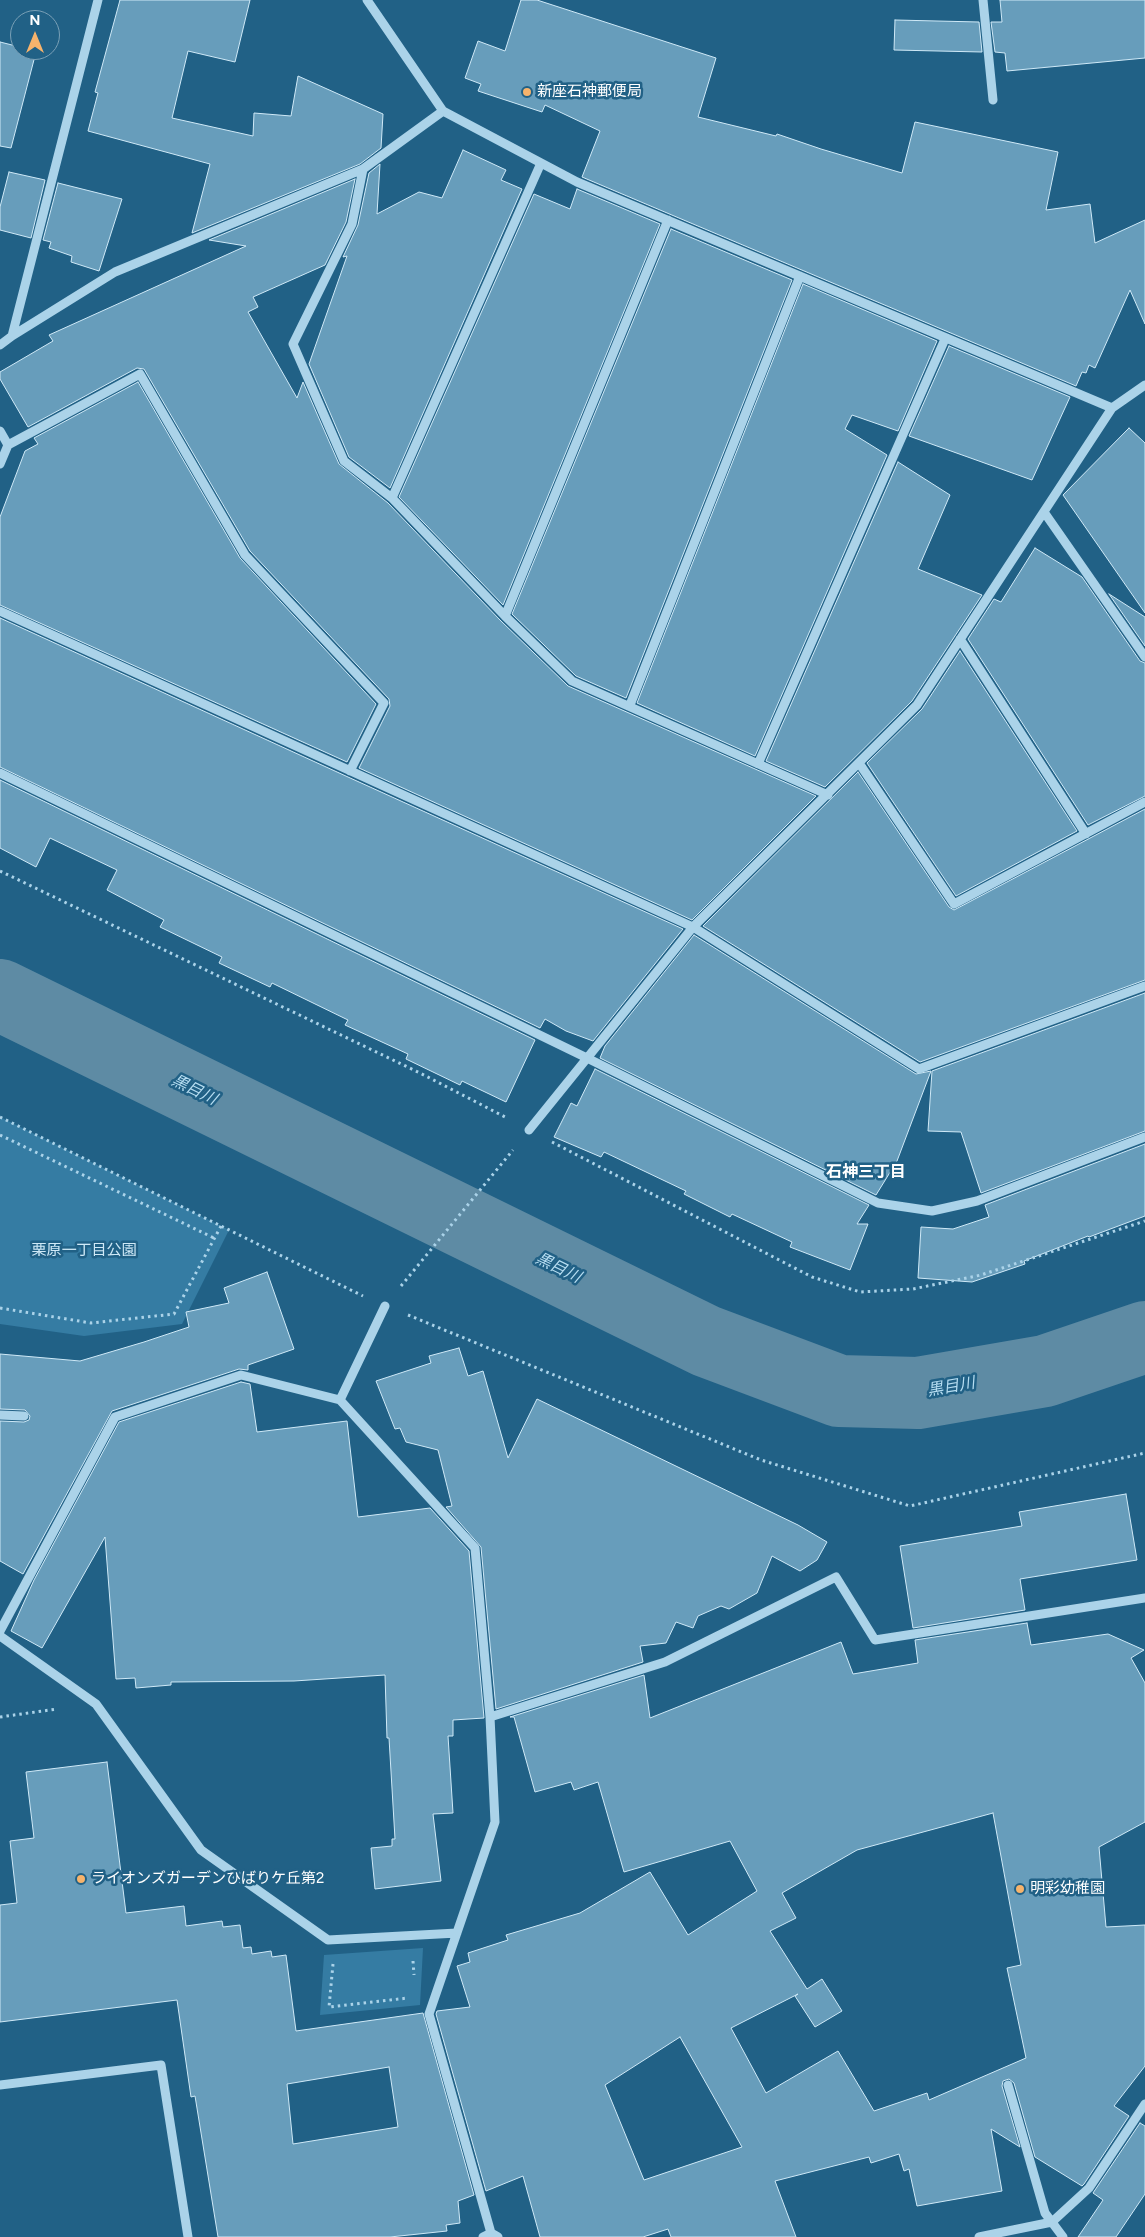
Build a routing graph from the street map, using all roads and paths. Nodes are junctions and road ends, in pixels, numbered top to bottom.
1 (98, 0) edge
2 (366, 0) edge
3 (983, 0) edge
4 (993, 100) dead end
5 (443, 111) junction
6 (541, 163) junction
7 (363, 169) junction
8 (668, 220) junction
9 (800, 276) junction
10 (12, 336) junction
11 (945, 339) junction
12 (0, 345) edge
13 (1145, 385) edge
14 (1112, 408) junction
15 (0, 431) edge
16 (8, 445) junction
17 (0, 464) edge
18 (392, 498) junction
19 (1044, 512) junction
20 (0, 610) edge
21 (505, 616) junction
22 (960, 639) junction
23 (1145, 657) edge
24 (630, 704) junction
25 (860, 763) junction
26 (758, 764) junction
27 (350, 771) junction
28 (0, 773) edge
29 (828, 795) junction
30 (1145, 802) edge
31 (1086, 834) junction
32 (693, 927) junction
33 (1145, 986) edge
34 (587, 1058) junction
35 (0, 1117) edge
36 (530, 1130) joint
37 (0, 1135) edge
38 (1145, 1137) edge
39 (221, 1226) junction
40 (214, 1238) junction
41 (385, 1306) junction
42 (0, 1308) edge
43 (340, 1400) junction
44 (0, 1415) edge
45 (24, 1416) dead end
46 (1145, 1453) edge
47 (1145, 1598) edge
48 (0, 1631) edge
49 (0, 1636) edge
50 (62, 1708) dead end
51 (0, 1717) edge
52 (490, 1717) junction
53 (457, 1933) junction
54 (334, 1939) junction
55 (436, 1995) junction
56 (0, 2085) edge
57 (1008, 2085) dead end
58 (1145, 2104) edge
59 (1052, 2222) junction
60 (491, 2236) edge
61 (188, 2237) edge
62 (979, 2237) edge
63 (1063, 2237) edge

1 - 10 street
2 - 5 street
3 - 4 street
5 - 6 street
5 - 7 street
6 - 8 street
6 - 18 street
7 - 10 street
7 - 18 street
8 - 9 street
8 - 21 street
9 - 11 street
9 - 24 street
10 - 12 street
11 - 14 street
11 - 26 street
13 - 14 street
14 - 19 street
15 - 16 street
16 - 17 street
16 - 27 street
18 - 21 street
19 - 22 street
19 - 23 street
20 - 27 street
21 - 24 street
22 - 25 street
22 - 31 street
24 - 26 street
25 - 29 street
25 - 31 street
26 - 29 street
27 - 32 street
28 - 34 street
29 - 32 street
30 - 31 street
32 - 33 street
32 - 34 street
34 - 36 street
34 - 38 street
35 - 39 path
36 - 41 path
37 - 40 path
39 - 40 path
39 - 41 path
40 - 42 path
41 - 43 street
41 - 46 path
43 - 48 street
43 - 52 street
44 - 45 street
47 - 52 street
49 - 54 street
50 - 51 path
52 - 53 street
53 - 54 street
53 - 55 street
54 - 55 path
55 - 60 street
56 - 61 street
57 - 59 street
58 - 59 street
59 - 62 street
59 - 63 street

